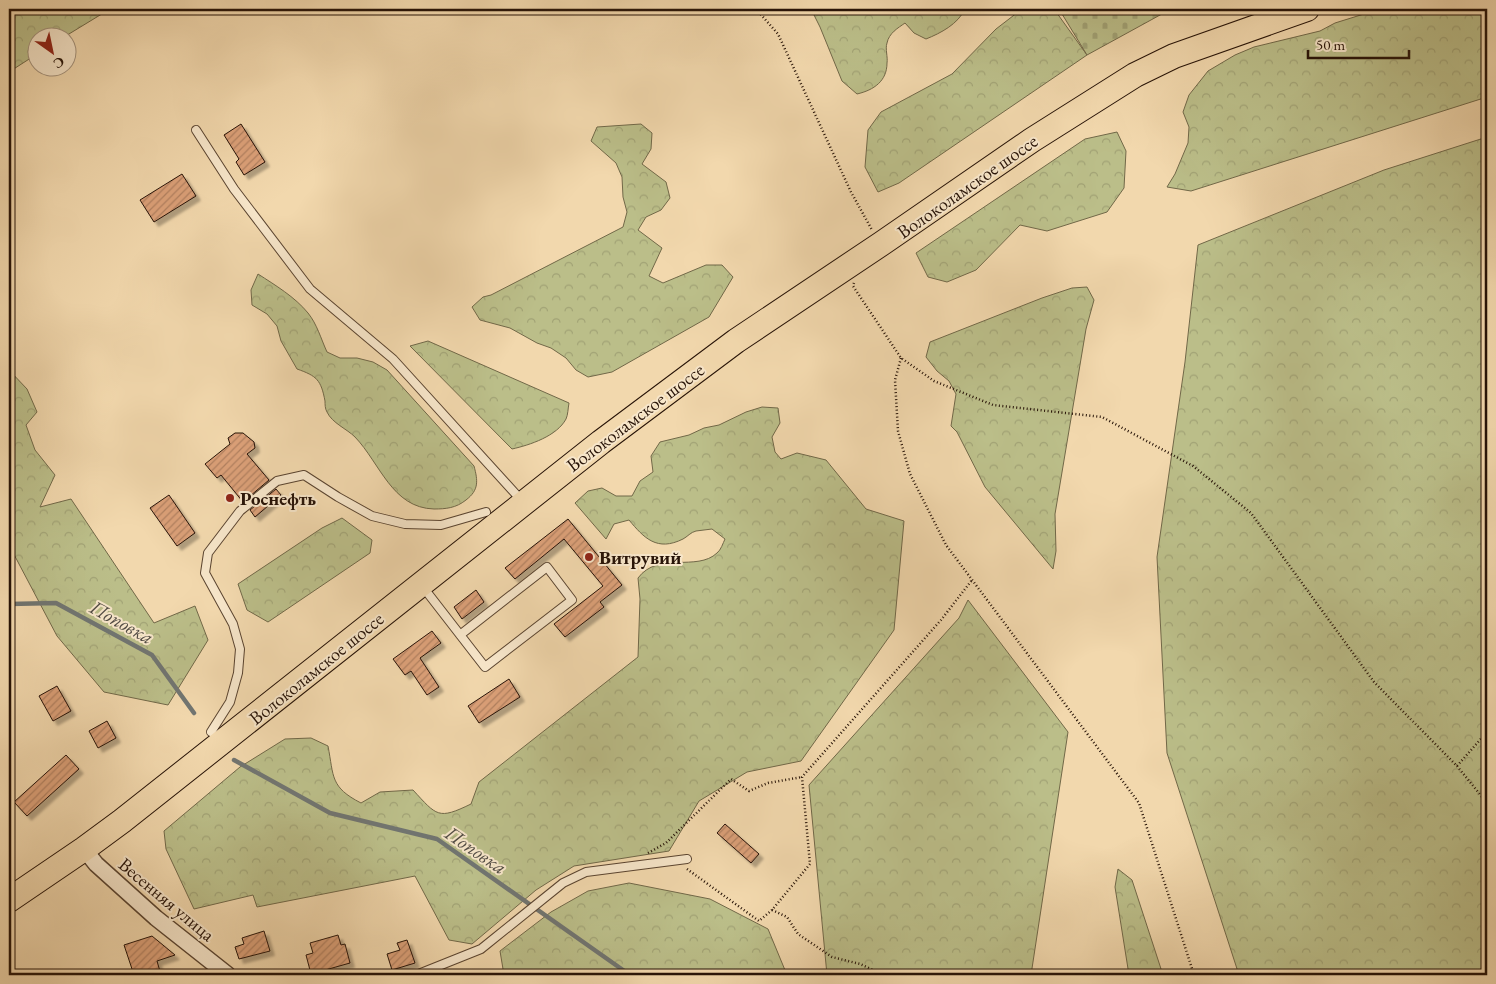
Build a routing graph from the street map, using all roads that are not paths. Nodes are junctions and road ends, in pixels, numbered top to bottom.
1 (1259, 9) edge
2 (1306, 9) edge
3 (196, 130) dead end
4 (519, 496) junction
5 (486, 512) junction
6 (421, 584) junction
7 (460, 635) junction
8 (211, 732) junction
9 (84, 849) junction
10 (687, 859) dead end
11 (9, 881) edge
12 (9, 900) edge
13 (228, 975) edge
14 (416, 975) edge

1 - 4 main road, Волоколамское шоссе
2 - 4 main road, Волоколамское шоссе
3 - 4 lane
4 - 5 main road, Волоколамское шоссе
4 - 6 main road, Волоколамское шоссе
5 - 8 main road, Волоколамское шоссе
5 - 8 lane
6 - 7 lane
6 - 9 main road, Волоколамское шоссе
7 - 7 lane
8 - 11 main road, Волоколамское шоссе
9 - 12 main road, Волоколамское шоссе
9 - 13 street, Весенняя улица
10 - 14 lane

